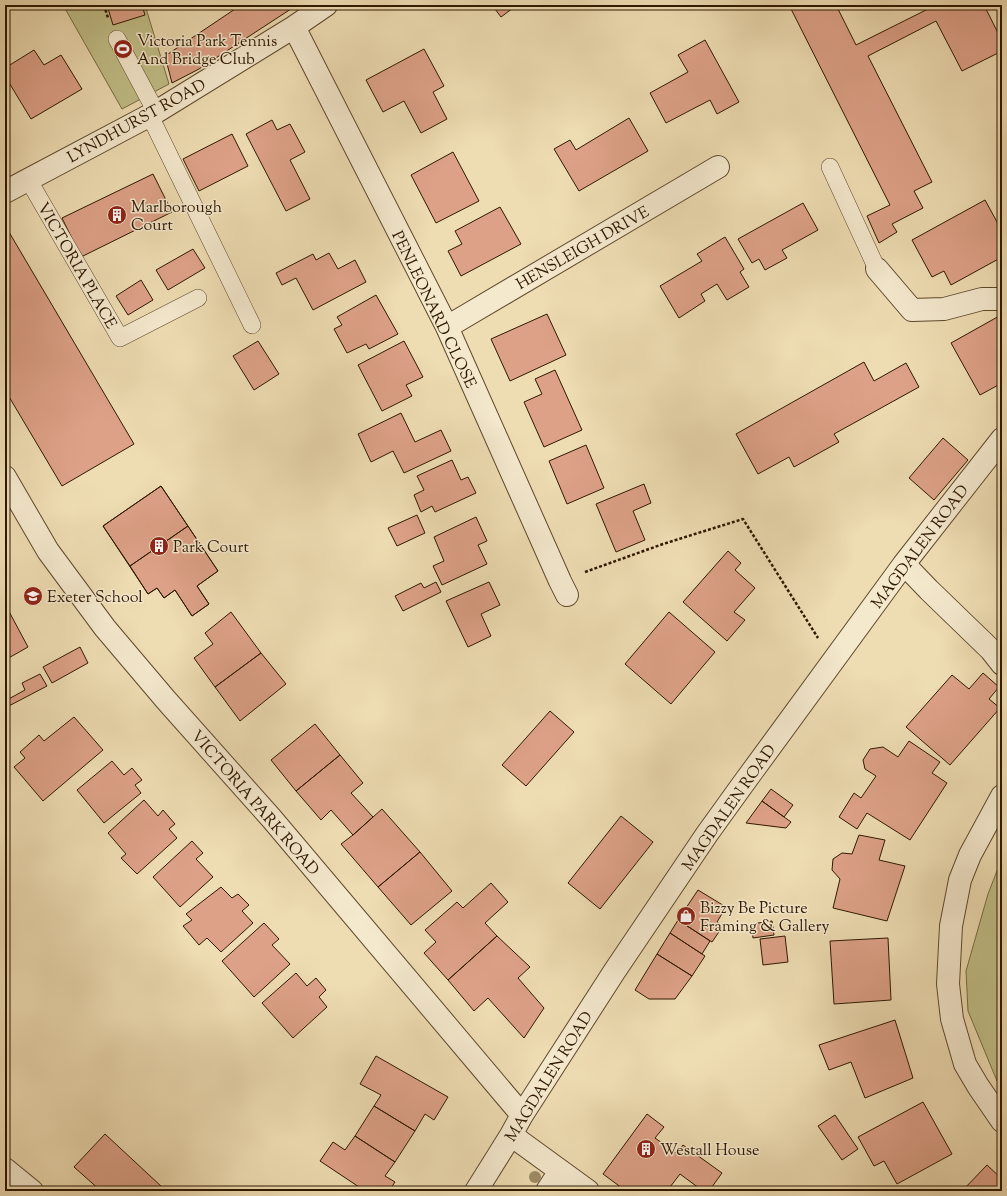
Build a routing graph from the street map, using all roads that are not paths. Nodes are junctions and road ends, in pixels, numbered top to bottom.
1 (326, 5) edge
2 (294, 27) junction
3 (117, 39) dead end
4 (153, 114) junction
5 (830, 167) dead end
6 (718, 168) dead end
7 (28, 179) junction
8 (5, 192) edge
9 (877, 269) joint
10 (198, 298) dead end
11 (1002, 299) edge
12 (252, 325) dead end
13 (447, 327) junction
14 (1002, 439) edge
15 (5, 477) edge
16 (904, 564) junction
17 (564, 588) road end
18 (1002, 664) edge
19 (1002, 796) edge
20 (522, 1115) junction
21 (1002, 1122) edge
22 (511, 1135) junction
23 (5, 1169) edge
24 (560, 1171) junction
25 (32, 1191) edge
26 (476, 1191) edge
27 (546, 1191) edge
28 (588, 1191) edge

1 - 2 street, LYNDHURST ROAD
2 - 4 street, LYNDHURST ROAD
2 - 13 street, PENLEONARD CLOSE
3 - 4 lane
4 - 7 street, LYNDHURST ROAD
4 - 12 lane
5 - 9 lane
6 - 13 street, HENSLEIGH DRIVE
7 - 8 street, LYNDHURST ROAD
7 - 10 lane, VICTORIA PLACE
9 - 11 street
13 - 17 street, PENLEONARD CLOSE
14 - 16 street, MAGDALEN ROAD
15 - 20 street, VICTORIA PARK ROAD
16 - 18 street
16 - 20 street, MAGDALEN ROAD
19 - 21 street
20 - 22 street, MAGDALEN ROAD
22 - 24 street
22 - 26 street, MAGDALEN ROAD
23 - 25 street
24 - 27 street
24 - 28 street

